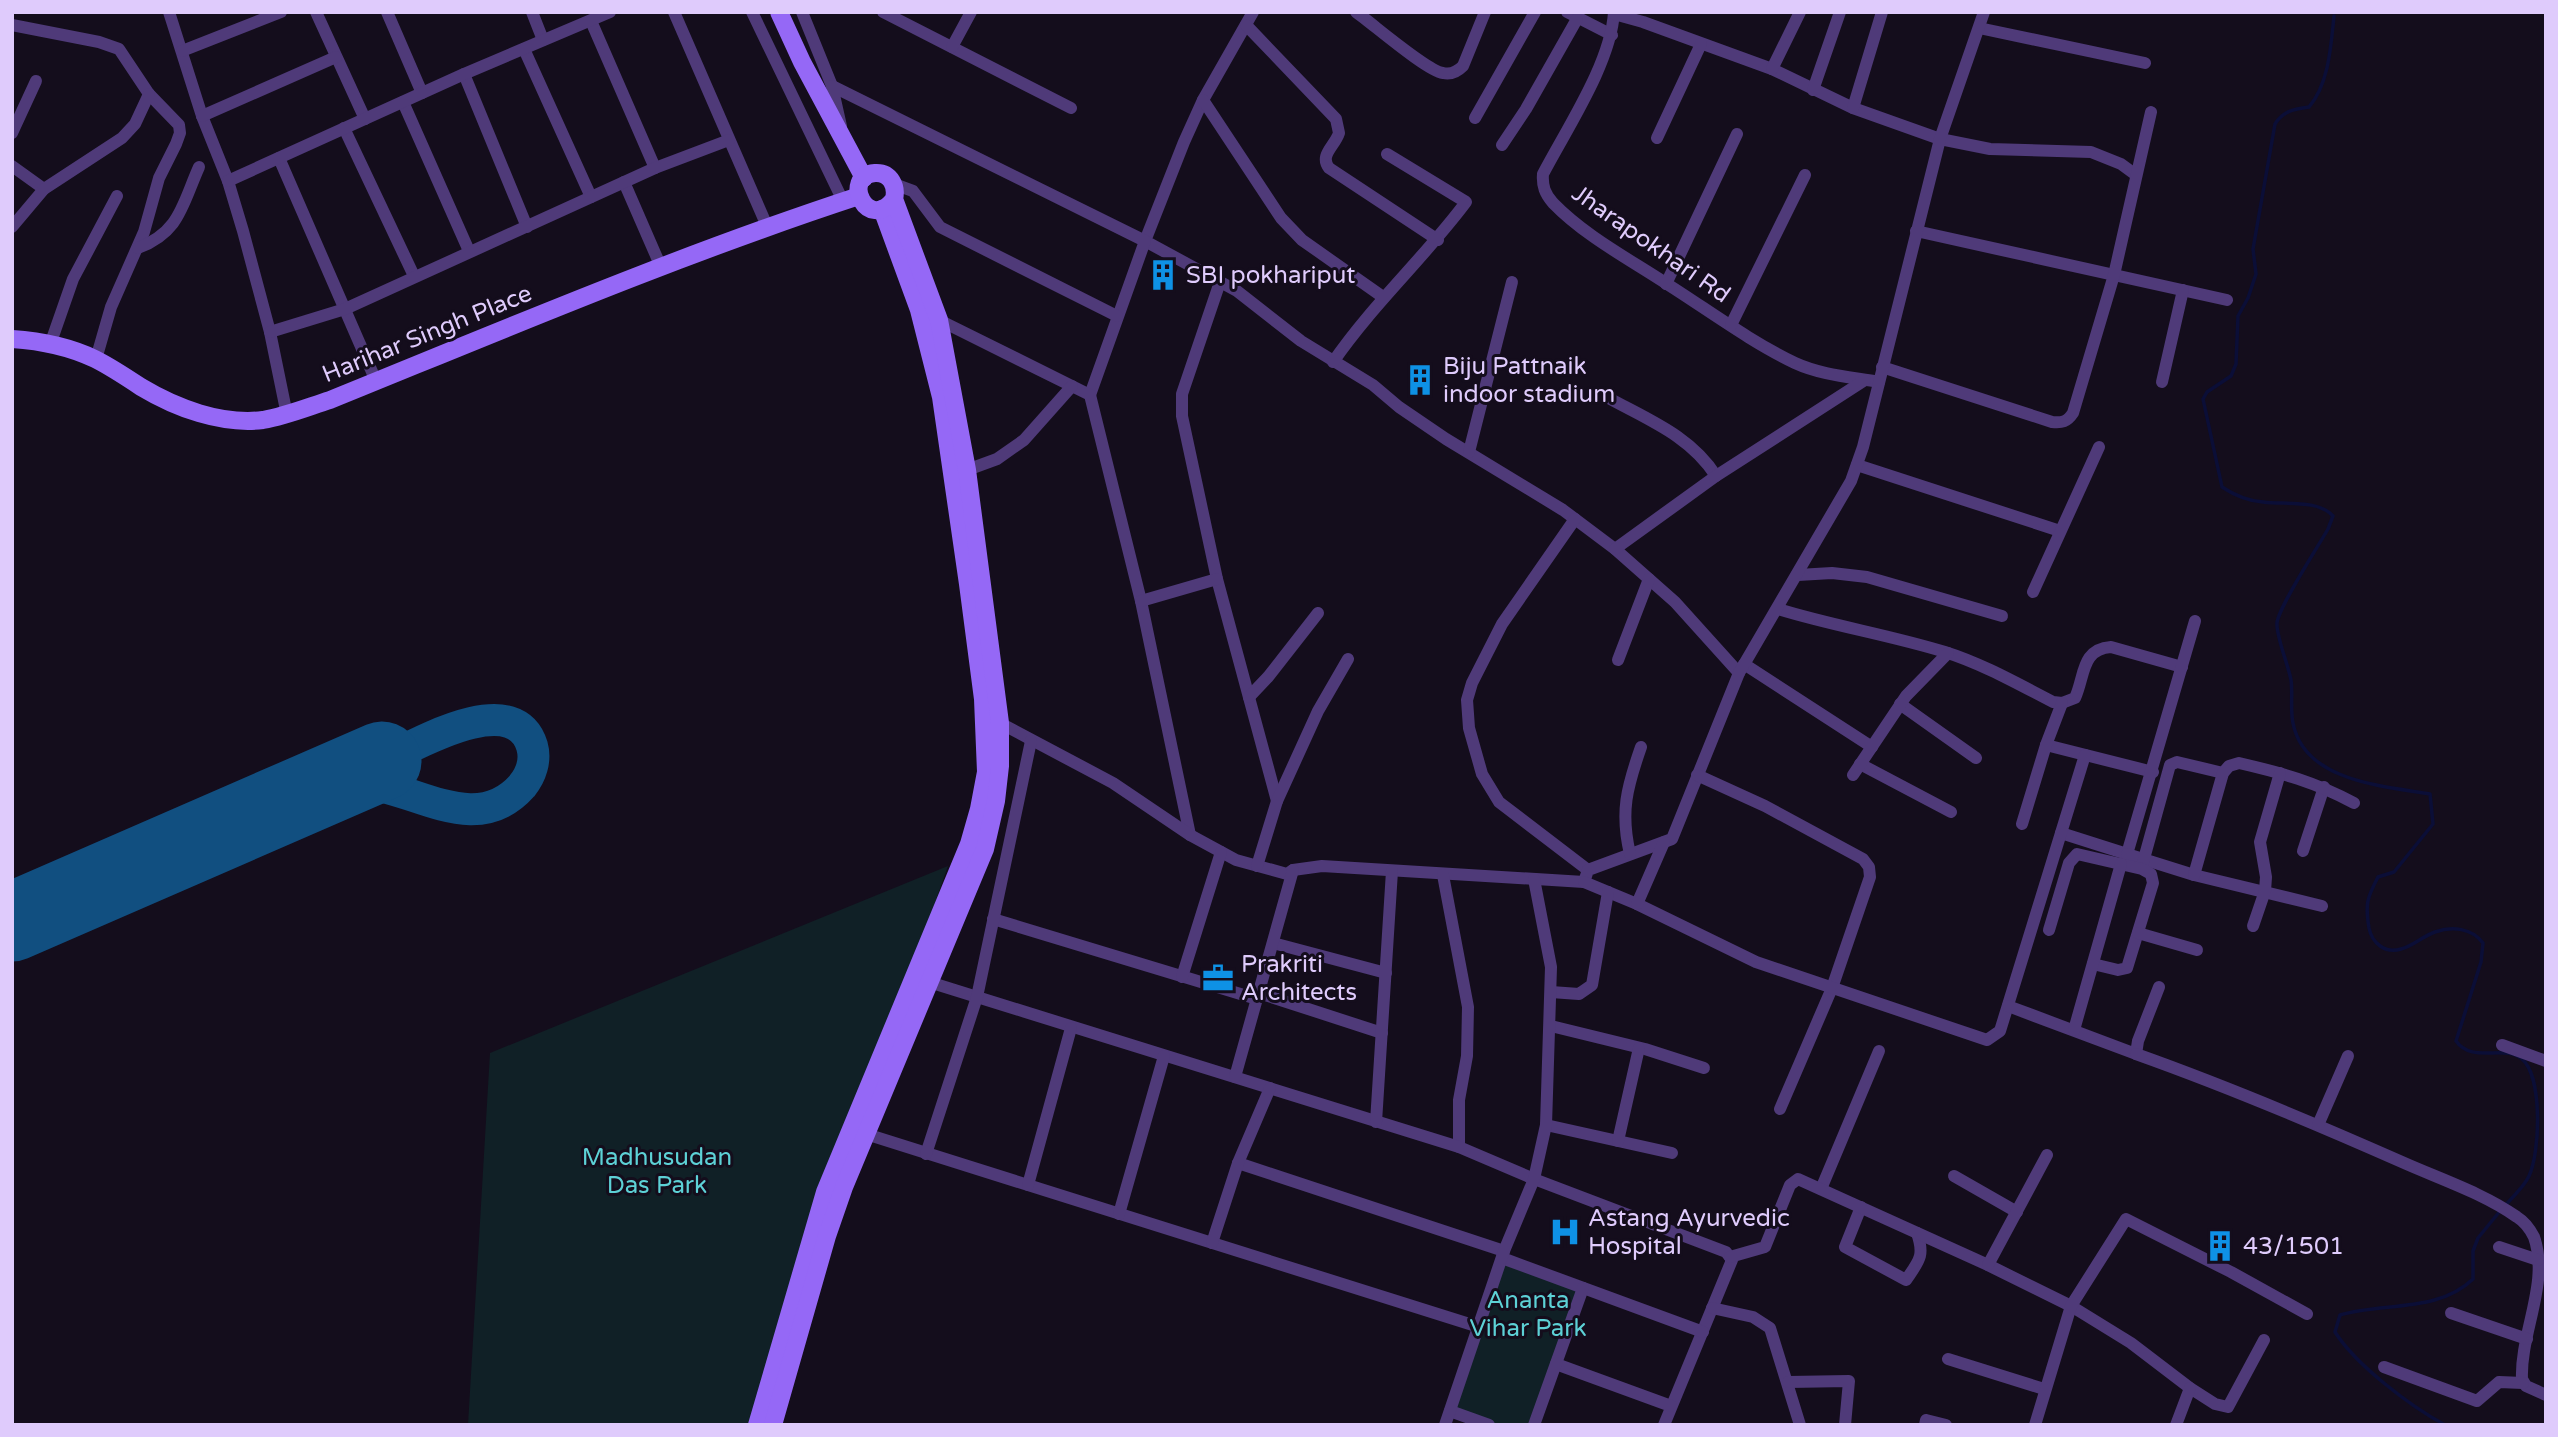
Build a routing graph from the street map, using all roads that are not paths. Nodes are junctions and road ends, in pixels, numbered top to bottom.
1 (169, 12) edge
2 (281, 12) edge
3 (316, 12) edge
4 (387, 12) edge
5 (532, 12) edge
6 (610, 12) edge
7 (674, 12) edge
8 (752, 12) edge
9 (779, 12) edge
10 (802, 12) edge
11 (883, 12) edge
12 (971, 12) edge
13 (1253, 12) edge
14 (1356, 12) edge
15 (1485, 12) edge
16 (1535, 12) edge
17 (1800, 12) edge
18 (1840, 12) edge
19 (1882, 12) edge
20 (1984, 12) edge
21 (1614, 13) edge
22 (1572, 15) edge
23 (15, 21) edge
24 (591, 21) junction
25 (1246, 25) junction
26 (1979, 28) junction
27 (1612, 35) junction
28 (543, 40) junction
29 (1701, 44) junction
30 (952, 47) junction
31 (524, 49) junction
32 (182, 51) junction
33 (336, 57) junction
34 (2145, 63) dead end
35 (1772, 69) junction
36 (464, 74) junction
37 (36, 81) dead end
38 (832, 86) junction
39 (1813, 90) junction
40 (149, 93) junction
41 (422, 93) junction
42 (1203, 100) junction
43 (403, 102) junction
44 (1071, 108) dead end
45 (1853, 108) junction
46 (2151, 112) dead end
47 (202, 116) junction
48 (1475, 118) dead end
49 (365, 119) junction
50 (344, 128) junction
51 (12, 133) edge
52 (1737, 134) dead end
53 (1657, 138) dead end
54 (729, 139) junction
55 (1940, 139) junction
56 (844, 142) junction
57 (1502, 145) dead end
58 (1387, 154) dead end
59 (279, 158) junction
60 (12, 166) edge
61 (199, 167) dead end
62 (655, 168) junction
63 (1805, 175) dead end
64 (2136, 175) junction
65 (864, 178) junction
66 (228, 181) junction
67 (624, 182) junction
68 (44, 189) junction
69 (117, 196) dead end
70 (591, 197) junction
71 (890, 197) junction
72 (851, 199) junction
73 (527, 226) junction
74 (767, 226) junction
75 (12, 227) edge
76 (1916, 231) junction
77 (1438, 240) junction
78 (1145, 242) junction
79 (138, 248) junction
80 (469, 251) junction
81 (662, 267) junction
82 (2114, 275) junction
83 (414, 276) junction
84 (1220, 282) junction
85 (1512, 282) dead end
86 (1667, 284) junction
87 (2183, 290) junction
88 (1383, 297) junction
89 (2227, 300) dead end
90 (345, 309) junction
91 (1117, 316) junction
92 (939, 320) junction
93 (1731, 324) junction
94 (270, 332) junction
95 (12, 339) edge
96 (51, 342) junction
97 (96, 359) junction
98 (1333, 362) junction
99 (1882, 367) junction
100 (1865, 380) junction
101 (376, 381) junction
102 (1879, 382) junction
103 (2162, 382) dead end
104 (1072, 386) junction
105 (1090, 395) junction
106 (1605, 396) dead end
107 (287, 415) junction
108 (2099, 447) dead end
109 (1469, 452) junction
110 (1857, 465) junction
111 (967, 470) junction
112 (1716, 476) junction
113 (1574, 519) junction
114 (2060, 531) junction
115 (1615, 549) junction
116 (1798, 575) junction
117 (1217, 579) junction
118 (1649, 579) junction
119 (2033, 592) dead end
120 (1141, 601) junction
121 (1778, 609) junction
122 (1318, 613) dead end
123 (2002, 616) dead end
124 (2196, 621) dead end
125 (1948, 653) junction
126 (1348, 659) dead end
127 (1618, 660) dead end
128 (2182, 667) junction
129 (1741, 669) junction
130 (1249, 697) junction
131 (2062, 703) junction
132 (1900, 704) junction
133 (1000, 723) junction
134 (1031, 741) junction
135 (2046, 744) junction
136 (1641, 747) dead end
137 (1872, 747) junction
138 (2085, 755) junction
139 (1976, 758) dead end
140 (2153, 772) junction
141 (2280, 772) junction
142 (2223, 773) junction
143 (1698, 775) junction
144 (2324, 786) junction
145 (1277, 801) junction
146 (2354, 803) dead end
147 (1951, 812) dead end
148 (2022, 824) dead end
149 (2061, 833) junction
150 (1190, 835) junction
151 (1664, 842) junction
152 (2303, 851) dead end
153 (1221, 852) junction
154 (1630, 854) junction
155 (2124, 859) junction
156 (2143, 864) junction
157 (1257, 866) junction
158 (1293, 870) junction
159 (1392, 871) junction
160 (1443, 875) junction
161 (2194, 875) junction
162 (1586, 876) junction
163 (1534, 879) junction
164 (2265, 891) junction
165 (1608, 892) junction
166 (1637, 904) junction
167 (2322, 906) dead end
168 (993, 919) junction
169 (2253, 926) dead end
170 (2049, 930) dead end
171 (2138, 933) junction
172 (1273, 943) junction
173 (2197, 950) dead end
174 (2093, 964) junction
175 (1386, 973) junction
176 (1182, 977) junction
177 (929, 982) junction
178 (2159, 987) dead end
179 (1832, 988) junction
180 (1551, 992) junction
181 (1258, 996) junction
182 (977, 997) junction
183 (2008, 1006) junction
184 (1551, 1026) junction
185 (1071, 1028) junction
186 (2074, 1030) junction
187 (1382, 1033) junction
188 (2502, 1045) dead end
189 (1639, 1048) junction
190 (1879, 1051) dead end
191 (2136, 1054) junction
192 (1164, 1056) junction
193 (2348, 1056) dead end
194 (2546, 1061) edge
195 (1704, 1069) dead end
196 (1235, 1077) junction
197 (1270, 1087) junction
198 (1780, 1109) dead end
199 (1376, 1122) junction
200 (1546, 1125) junction
201 (2318, 1125) junction
202 (866, 1134) junction
203 (1618, 1141) junction
204 (1459, 1147) junction
205 (1672, 1153) dead end
206 (926, 1154) junction
207 (2047, 1155) dead end
208 (1238, 1163) junction
209 (1954, 1176) dead end
210 (1534, 1179) junction
211 (1028, 1185) junction
212 (1821, 1189) junction
213 (1861, 1207) junction
214 (2017, 1212) junction
215 (1119, 1214) junction
216 (1917, 1233) junction
217 (1212, 1243) junction
218 (2499, 1247) dead end
219 (1503, 1255) junction
220 (1730, 1257) junction
221 (2538, 1261) junction
222 (1989, 1265) junction
223 (1583, 1288) junction
224 (2071, 1306) junction
225 (1712, 1308) junction
226 (2532, 1308) junction
227 (2546, 1312) edge
228 (2451, 1313) dead end
229 (2308, 1314) dead end
230 (1479, 1327) junction
231 (1703, 1332) junction
232 (2527, 1339) junction
233 (2264, 1340) dead end
234 (1948, 1359) dead end
235 (1556, 1363) junction
236 (2384, 1367) dead end
237 (1788, 1382) junction
238 (2523, 1383) junction
239 (2190, 1388) junction
240 (2044, 1389) junction
241 (2546, 1395) edge
242 (1671, 1406) junction
243 (1450, 1410) junction
244 (757, 1425) edge
245 (773, 1425) edge
246 (1445, 1425) edge
247 (1489, 1425) edge
248 (1534, 1425) edge
249 (1664, 1425) edge
250 (1800, 1425) edge
251 (1845, 1425) edge
252 (1925, 1425) edge
253 (1946, 1425) edge
254 (2035, 1425) edge
255 (2176, 1425) edge

1 - 32 street
2 - 32 street
3 - 33 street
4 - 41 street
5 - 28 street
6 - 24 street
7 - 54 street
8 - 72 street
9 - 56 main road
10 - 38 street
11 - 30 street
12 - 30 street
13 - 25 street
14 - 15 street
16 - 48 street
17 - 35 street
18 - 39 street
19 - 45 street
20 - 26 street
21 - 27 street, Jharapokhari Rd
21 - 29 street
22 - 27 street
22 - 57 street
23 - 40 street
24 - 28 street
24 - 62 street
25 - 42 street
25 - 77 street
26 - 34 street
26 - 55 street
27 - 86 street, Jharapokhari Rd
28 - 31 street
29 - 35 street
29 - 53 street
30 - 44 street
31 - 36 street
31 - 70 street
32 - 47 street
33 - 47 street
33 - 49 street
35 - 39 street
36 - 41 street
36 - 73 street
37 - 51 street
38 - 56 street
38 - 78 street
39 - 45 street
40 - 68 street
40 - 79 street
41 - 43 street
42 - 78 street
42 - 88 street
43 - 49 street
43 - 80 street
45 - 55 street
46 - 64 street
47 - 66 street
49 - 50 street
50 - 59 street
50 - 83 street
52 - 86 street
54 - 62 street
54 - 74 street
55 - 64 street
55 - 76 street
56 - 65 main road
58 - 77 street
59 - 66 street
59 - 90 street
60 - 68 street
61 - 79 street
62 - 67 street
63 - 93 street
64 - 82 street
65 - 71 main road
65 - 72 main road
66 - 94 street
67 - 70 street
67 - 81 street
68 - 75 street
69 - 96 street
70 - 73 street
71 - 72 main road
71 - 91 street
71 - 92 main road
71 - 244 main road
72 - 74 main road, Harihar Singh Place
73 - 80 street
74 - 81 main road, Harihar Singh Place
76 - 82 street
76 - 99 street
77 - 88 street
78 - 84 street
78 - 91 street
79 - 97 street
80 - 83 street
81 - 101 main road, Harihar Singh Place
82 - 87 street
82 - 99 street
83 - 90 street
84 - 98 street
84 - 117 street
85 - 109 street
86 - 93 street, Jharapokhari Rd
87 - 89 street
87 - 103 street
88 - 98 street
90 - 94 street
90 - 101 street
91 - 105 street
92 - 104 street
92 - 111 main road
93 - 100 street, Jharapokhari Rd
94 - 107 street
95 - 96 main road, Harihar Singh Place
96 - 97 main road, Harihar Singh Place
97 - 107 main road, Harihar Singh Place
98 - 109 street
99 - 102 street
100 - 102 street, Jharapokhari Rd
100 - 112 street
101 - 107 main road, Harihar Singh Place
102 - 110 street
104 - 105 street
104 - 111 street
105 - 120 street
106 - 112 street
108 - 114 street
109 - 113 street
110 - 114 street
110 - 116 street
111 - 133 main road
112 - 115 street
113 - 115 street
113 - 162 street
114 - 119 street
115 - 118 street
116 - 121 street
116 - 123 street
117 - 120 street
117 - 130 street
118 - 127 street
118 - 129 street
120 - 150 street
121 - 125 street
121 - 129 street
122 - 130 street
124 - 128 street
125 - 131 street
125 - 132 street
126 - 145 street
128 - 131 street
128 - 140 street
129 - 137 street
129 - 143 street
130 - 145 street
131 - 135 street
132 - 137 street
132 - 139 street
133 - 134 street
133 - 177 main road
134 - 150 street
134 - 168 street
135 - 138 street
135 - 148 street
136 - 154 street
137 - 147 street
138 - 140 street
138 - 149 street
140 - 155 street
141 - 142 street
141 - 144 street
141 - 164 street
142 - 156 street
142 - 161 street
143 - 151 street
143 - 179 street
144 - 146 street
144 - 152 street
145 - 157 street
149 - 155 street
149 - 183 street
150 - 153 street
151 - 154 street
151 - 166 street
153 - 157 street
153 - 176 street
154 - 162 street
155 - 156 street
155 - 170 street
155 - 174 street
156 - 161 street
156 - 171 street
157 - 158 street
158 - 159 street
158 - 172 street
159 - 160 street
159 - 175 street
160 - 163 street
160 - 204 street
161 - 164 street
162 - 163 street
162 - 165 street
163 - 180 street
164 - 167 street
164 - 169 street
165 - 166 street
165 - 180 street
166 - 179 street
168 - 176 street
168 - 182 street
171 - 173 street
171 - 174 street
172 - 175 street
172 - 181 street
174 - 186 street
175 - 187 street
176 - 181 street
177 - 182 street
177 - 202 main road
178 - 191 street
179 - 183 street
179 - 198 street
180 - 184 street
181 - 187 street
181 - 196 street
182 - 185 street
182 - 206 street
183 - 186 street
184 - 189 street
184 - 200 street
185 - 192 street
185 - 211 street
186 - 191 street
187 - 199 street
188 - 194 street
189 - 195 street
189 - 203 street
190 - 212 street
191 - 201 street
192 - 196 street
192 - 215 street
193 - 201 street
196 - 197 street
197 - 199 street
197 - 208 street
199 - 204 street
200 - 203 street
200 - 210 street
201 - 221 street
202 - 206 street
202 - 245 main road
203 - 205 street
204 - 210 street
206 - 211 street
207 - 214 street
208 - 217 street
208 - 219 street
209 - 214 street
210 - 219 street
210 - 220 street
211 - 215 street
212 - 213 street
212 - 220 street
213 - 216 street
213 - 216 street
214 - 222 street
215 - 217 street
216 - 222 street
217 - 230 street
218 - 221 street
219 - 223 street
219 - 230 street
220 - 225 street
221 - 226 street
222 - 224 street
223 - 231 street
223 - 235 street
224 - 229 street
224 - 239 street
224 - 240 street
225 - 231 street
225 - 237 street
226 - 227 street
226 - 232 street
228 - 232 street
230 - 243 street
231 - 242 street
232 - 238 street
233 - 239 street
234 - 240 street
235 - 242 street
235 - 248 street
236 - 238 street
237 - 250 street
237 - 251 street
238 - 241 street
239 - 255 street
240 - 254 street
242 - 249 street
243 - 246 street
243 - 247 street
252 - 253 street

